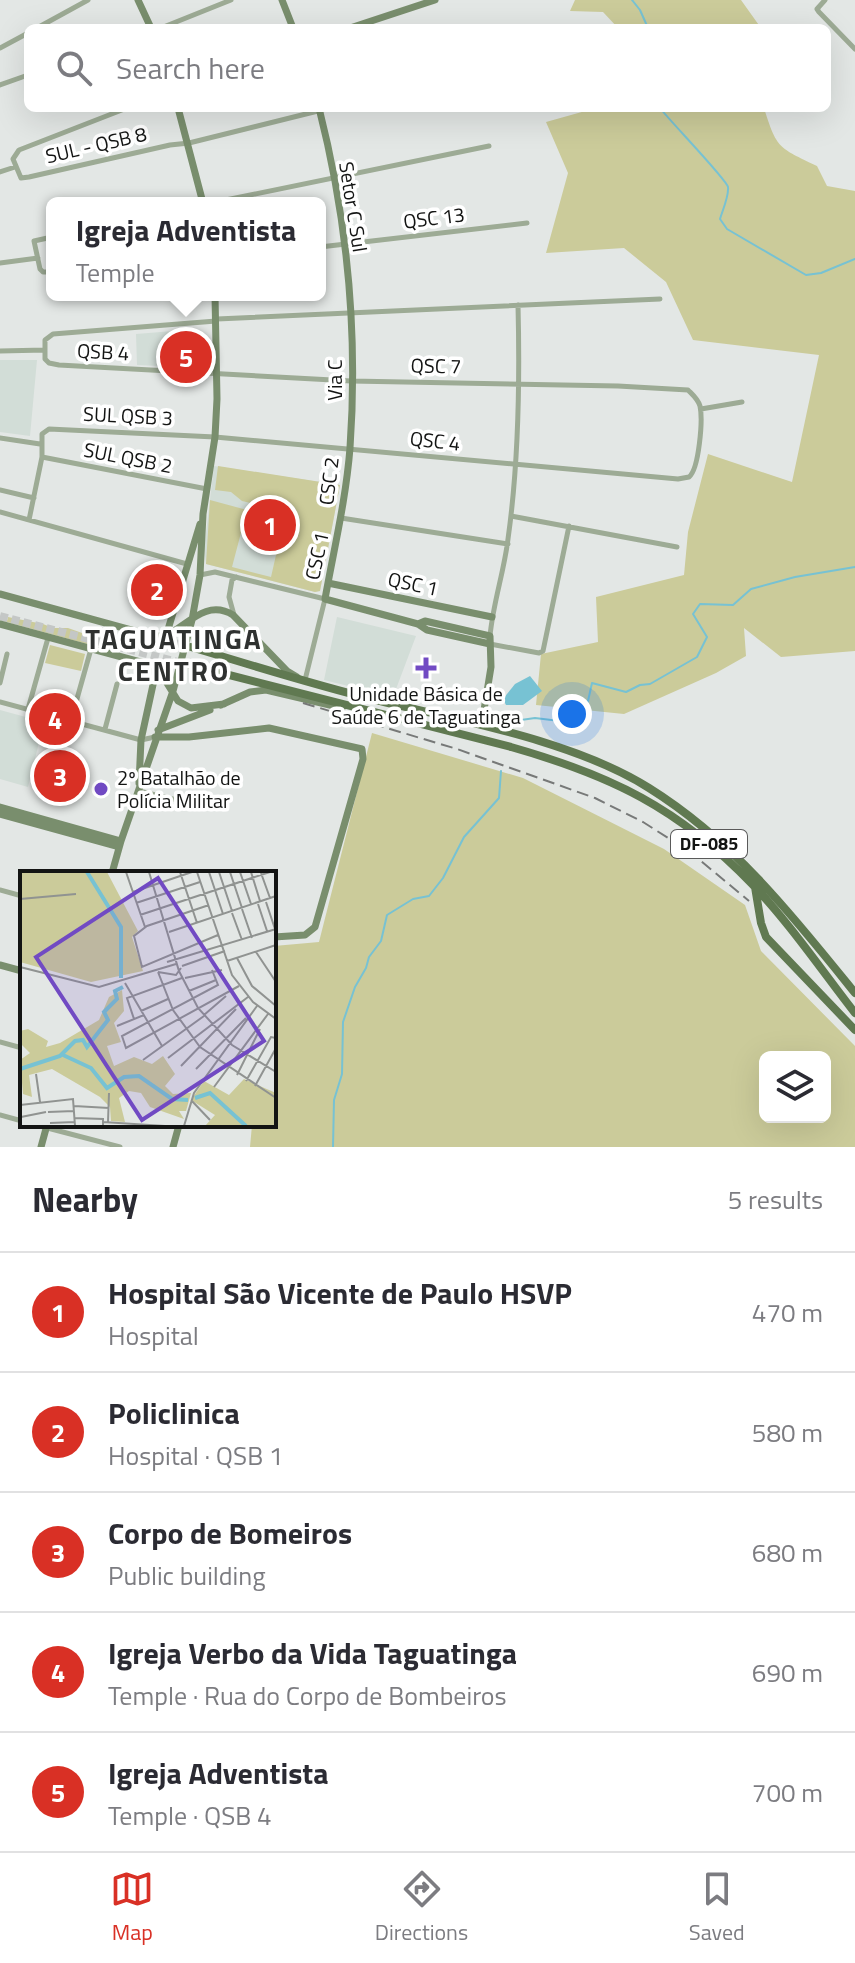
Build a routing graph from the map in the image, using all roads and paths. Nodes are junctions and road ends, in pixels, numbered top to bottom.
1 (88, 0) edge
2 (138, 0) edge
3 (231, 0) edge
4 (282, 0) edge
5 (435, 0) edge
6 (825, 0) edge
7 (44, 24) edge
8 (149, 24) edge
9 (171, 24) edge
10 (291, 24) edge
11 (362, 24) edge
12 (831, 24) edge
13 (831, 24) edge
14 (24, 35) edge
15 (0, 48) edge
16 (855, 49) edge
17 (24, 76) edge
18 (0, 85) edge
19 (117, 112) edge
20 (179, 112) edge
21 (311, 112) edge
22 (319, 112) edge
23 (189, 143) junction
24 (489, 146) dead end
25 (15, 167) junction
26 (0, 172) edge
27 (333, 177) junction
28 (202, 197) edge
29 (239, 197) edge
30 (527, 223) dead end
31 (46, 238) edge
32 (345, 244) junction
33 (326, 246) edge
34 (38, 258) junction
35 (0, 263) edge
36 (46, 271) edge
37 (660, 299) dead end
38 (215, 301) edge
39 (518, 305) junction
40 (350, 312) junction
41 (217, 320) junction
42 (45, 350) junction
43 (0, 351) edge
44 (218, 375) junction
45 (351, 381) junction
46 (520, 384) junction
47 (742, 402) dead end
48 (701, 409) junction
49 (215, 437) junction
50 (0, 438) edge
51 (40, 444) junction
52 (350, 448) junction
53 (42, 457) junction
54 (518, 465) junction
55 (0, 490) edge
56 (208, 490) junction
57 (34, 498) junction
58 (0, 512) edge
59 (203, 514) junction
60 (511, 516) junction
61 (341, 518) junction
62 (29, 520) junction
63 (569, 526) junction
64 (508, 544) junction
65 (677, 547) dead end
66 (187, 564) junction
67 (200, 575) junction
68 (236, 577) junction
69 (328, 583) junction
70 (0, 594) edge
71 (325, 599) junction
72 (235, 616) junction
73 (492, 617) junction
74 (192, 620) junction
75 (0, 624) edge
76 (166, 636) junction
77 (48, 638) junction
78 (490, 640) junction
79 (91, 649) junction
80 (187, 650) junction
81 (7, 654) dead end
82 (186, 664) tunnel mouth
83 (156, 671) junction
84 (304, 681) junction
85 (0, 683) edge
86 (117, 684) dead end
87 (173, 691) junction
88 (0, 702) edge
89 (224, 704) junction
90 (346, 706) junction
91 (28, 709) junction
92 (484, 710) junction
93 (71, 720) junction
94 (460, 721) junction
95 (105, 729) junction
96 (502, 732) junction
97 (156, 734) junction
98 (141, 740) junction
99 (139, 791) junction
100 (202, 806) dead end
101 (0, 807) edge
102 (0, 814) edge
103 (43, 822) junction
104 (120, 844) junction
105 (113, 871) edge
106 (755, 886) junction
107 (0, 890) edge
108 (20, 895) edge
109 (276, 937) edge
110 (0, 965) edge
111 (20, 970) edge
112 (855, 993) edge
113 (855, 1013) edge
114 (855, 1030) edge
115 (0, 1042) edge
116 (20, 1047) edge
117 (0, 1115) edge
118 (20, 1120) edge
119 (47, 1127) edge
120 (50, 1127) edge
121 (178, 1127) edge
122 (41, 1147) edge
123 (120, 1147) edge
124 (173, 1147) edge

1 - 7 street
2 - 8 main road
3 - 9 street
4 - 10 main road
5 - 11 main road
6 - 12 street
13 - 16 street
14 - 15 street
17 - 18 street
19 - 25 street
20 - 23 main road
21 - 23 street
22 - 27 main road, Setor C Sul
23 - 25 street, SUL - QSB 8
23 - 28 main road
24 - 27 street
25 - 26 street
27 - 29 street
27 - 32 main road, Setor C Sul
30 - 32 street, QSC 13
31 - 34 street
32 - 33 street, QSC 13
32 - 40 main road, Setor C Sul
34 - 35 street
34 - 36 street
37 - 39 street
38 - 41 main road
39 - 40 street
39 - 46 street
40 - 41 street
40 - 45 main road, Via C
41 - 42 street
41 - 44 main road
42 - 43 street
42 - 44 street, QSB 4
44 - 45 street, QSC 7
44 - 49 main road
45 - 46 street, QSC 7
45 - 52 main road, Via C
46 - 48 street, QSC 7
46 - 54 street
47 - 48 street
48 - 54 street, QSC 4
49 - 51 street, SUL QSB 3
49 - 52 street, SUL QSB 3
49 - 56 main road
50 - 51 street
51 - 53 street
52 - 54 street, QSC 4
52 - 61 main road, CSC 2
53 - 56 street, SUL QSB 2
53 - 57 street
54 - 60 street
55 - 57 street
56 - 59 main road
57 - 62 street
58 - 62 street
59 - 66 main road
59 - 67 main road
60 - 63 street
60 - 64 street
61 - 64 street
61 - 69 main road, CSC 1
62 - 66 street
63 - 65 street
63 - 78 street
64 - 73 street
66 - 67 main road
66 - 76 main road
67 - 68 street
67 - 74 main road
68 - 71 street
68 - 72 street
69 - 71 main road, CSC 1
69 - 73 main road, QSC 1
70 - 76 main road
71 - 78 main road
71 - 84 street
72 - 74 main road
72 - 84 main road
73 - 78 street
74 - 76 main road
74 - 80 main road
75 - 77 main road
77 - 79 main road
77 - 91 street
78 - 92 main road
79 - 83 main road
79 - 93 street
80 - 84 main road, DF-085
80 - 87 main road
81 - 85 street
82 - 90 main road, DF-085
83 - 87 main road
83 - 98 main road
84 - 94 main road, DF-085
86 - 95 street
87 - 89 main road
87 - 97 main road
88 - 91 street
89 - 90 main road
89 - 97 main road
90 - 106 main road, DF-085
91 - 93 street
92 - 94 main road
92 - 96 main road
93 - 95 street
94 - 96 main road, DF-085
95 - 98 street
96 - 112 main road, DF-085
97 - 98 street
97 - 99 main road
97 - 109 main road
98 - 99 main road
99 - 100 street
99 - 104 main road
101 - 103 main road
102 - 103 main road
103 - 104 main road
104 - 105 main road
106 - 113 main road, DF-085
106 - 114 main road
107 - 108 street
110 - 111 main road
115 - 116 street
117 - 118 street
119 - 122 main road
120 - 123 street
121 - 124 main road

